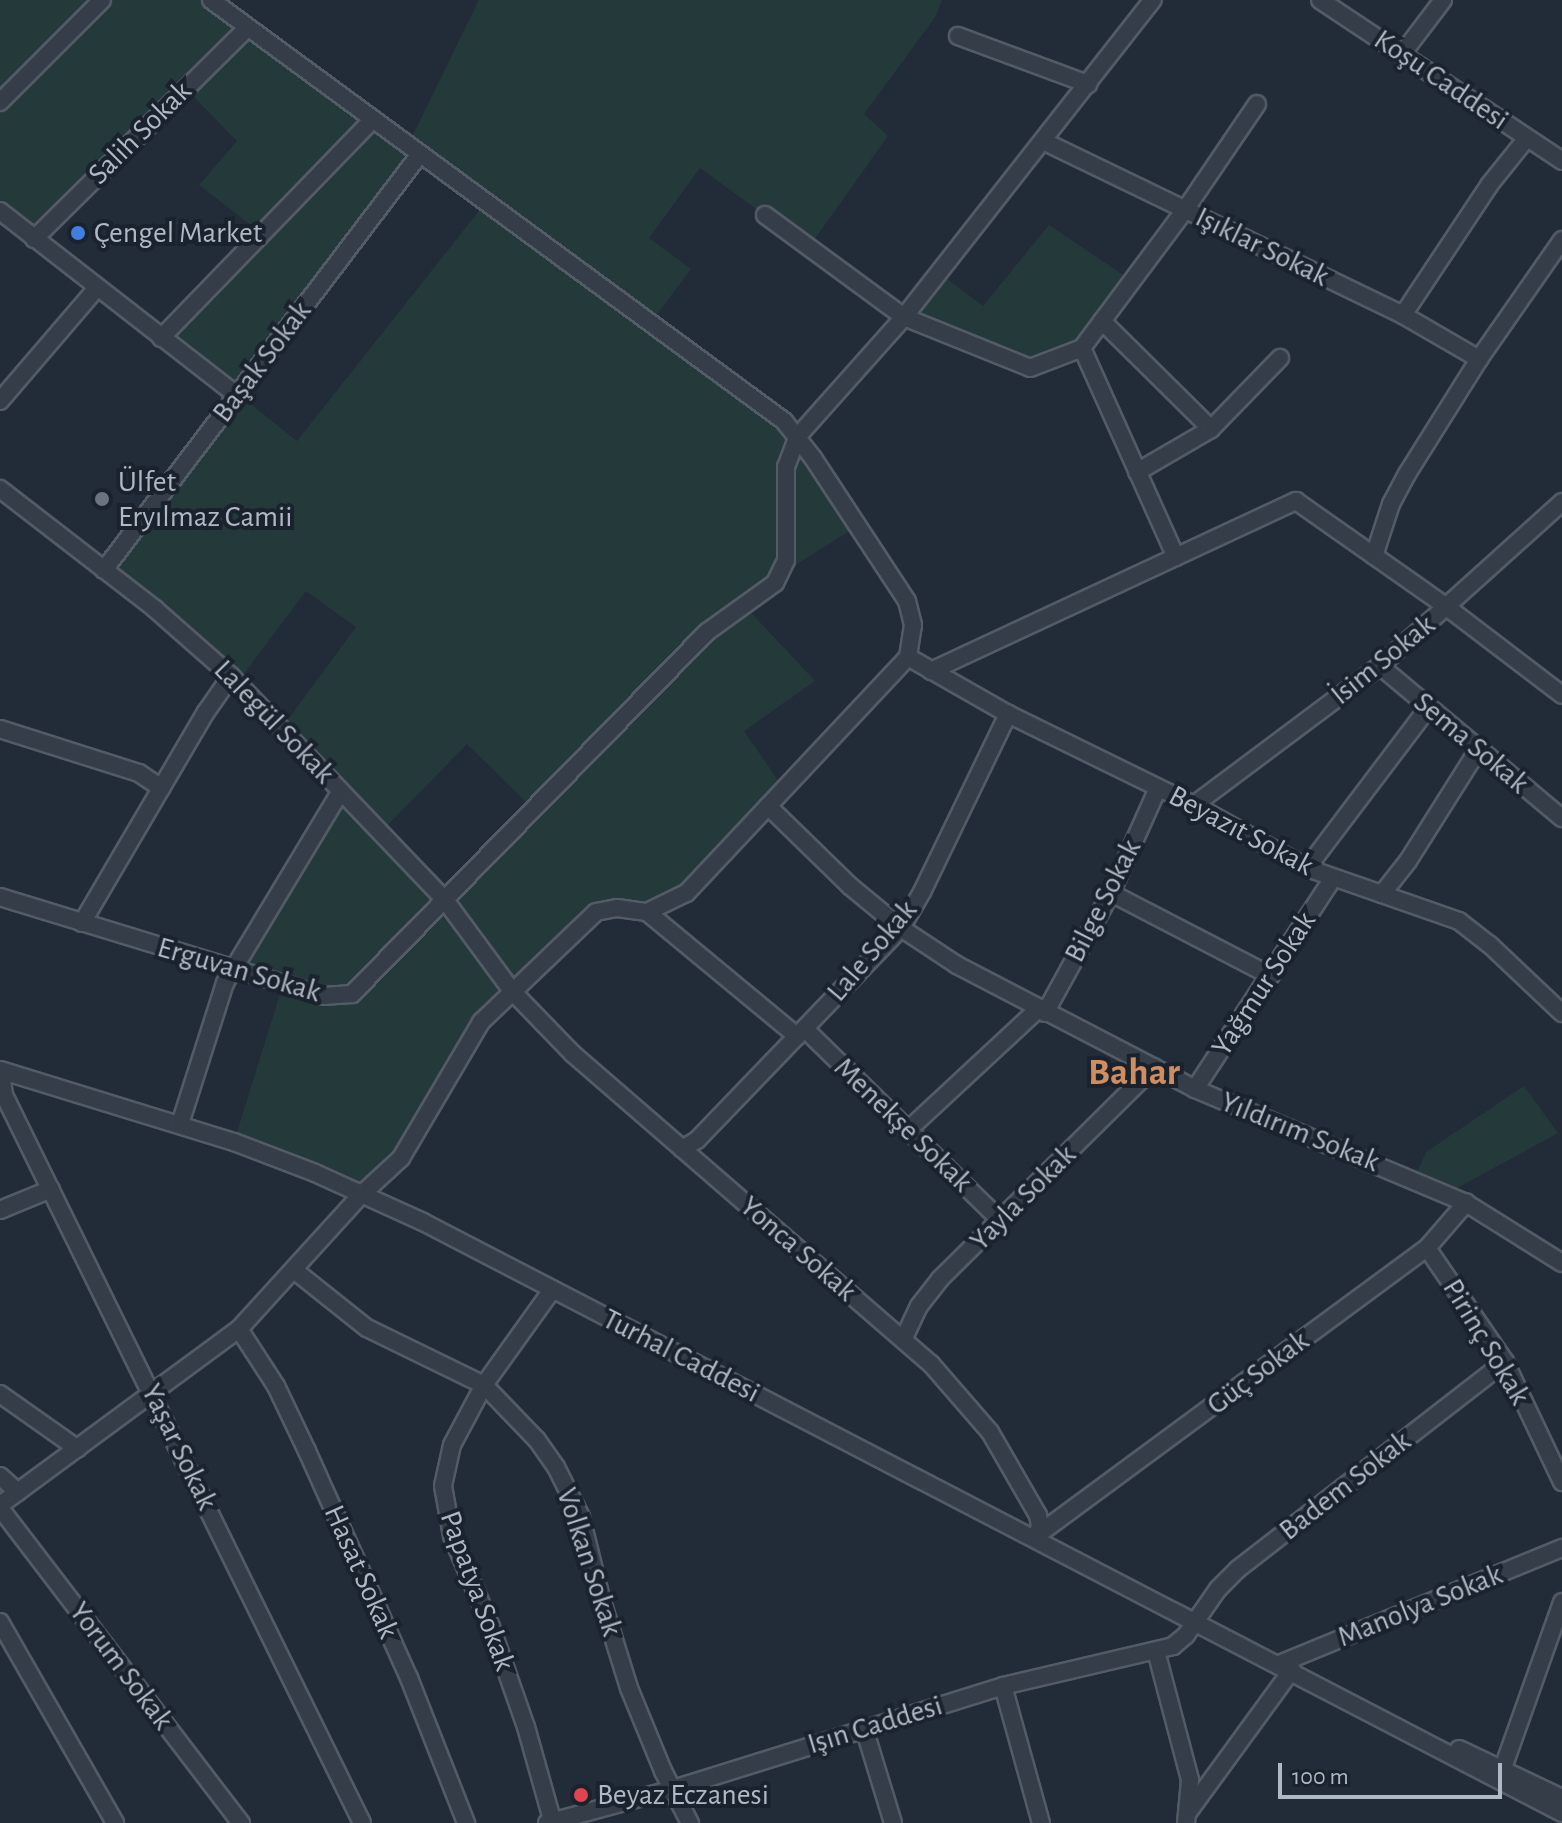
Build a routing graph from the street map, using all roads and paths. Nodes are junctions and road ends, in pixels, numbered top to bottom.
1 (102, 0) edge
2 (211, 0) edge
3 (1153, 0) edge
4 (1320, 0) edge
5 (1443, 0) edge
6 (247, 28) junction
7 (958, 36) dead end
8 (1402, 54) junction
9 (1088, 84) junction
10 (0, 102) edge
11 (1257, 104) dead end
12 (372, 120) junction
13 (1527, 138) junction
14 (1043, 141) junction
15 (420, 154) junction
16 (1562, 161) edge
17 (1185, 210) junction
18 (0, 211) edge
19 (765, 215) dead end
20 (34, 239) junction
21 (1562, 240) edge
22 (97, 288) junction
23 (1403, 315) junction
24 (904, 317) junction
25 (1102, 321) junction
26 (161, 338) junction
27 (1082, 348) junction
28 (1280, 358) dead end
29 (1479, 359) junction
30 (236, 395) junction
31 (0, 401) edge
32 (1211, 429) junction
33 (798, 436) junction
34 (1137, 472) junction
35 (0, 489) edge
36 (1562, 502) edge
37 (1374, 556) junction
38 (1176, 557) junction
39 (104, 570) junction
40 (1448, 608) junction
41 (908, 657) junction
42 (1380, 666) junction
43 (931, 671) junction
44 (231, 676) junction
45 (1562, 695) edge
46 (1428, 708) junction
47 (1008, 714) junction
48 (0, 729) edge
49 (1478, 750) junction
50 (161, 788) junction
51 (1158, 788) junction
52 (341, 791) junction
53 (1194, 805) junction
54 (768, 806) junction
55 (1562, 818) edge
56 (1307, 868) junction
57 (1333, 878) junction
58 (1111, 893) junction
59 (1382, 894) junction
60 (0, 897) edge
61 (445, 900) junction
62 (647, 912) junction
63 (82, 923) junction
64 (901, 928) junction
65 (233, 969) junction
66 (1271, 976) junction
67 (512, 991) junction
68 (1042, 1011) junction
69 (1562, 1013) edge
70 (801, 1032) junction
71 (1154, 1067) junction
72 (1, 1071) edge
73 (1195, 1089) junction
74 (180, 1124) junction
75 (908, 1130) junction
76 (682, 1149) junction
77 (51, 1189) junction
78 (362, 1194) junction
79 (1466, 1203) junction
80 (0, 1210) edge
81 (1001, 1221) junction
82 (1427, 1248) junction
83 (1562, 1263) edge
84 (294, 1270) junction
85 (552, 1290) junction
86 (239, 1329) junction
87 (904, 1338) junction
88 (1505, 1362) junction
89 (484, 1385) junction
90 (0, 1394) edge
91 (153, 1395) junction
92 (78, 1449) junction
93 (0, 1476) edge
94 (1562, 1482) edge
95 (18, 1492) junction
96 (0, 1507) edge
97 (1038, 1536) junction
98 (1562, 1548) edge
99 (1562, 1602) edge
100 (1196, 1621) junction
101 (0, 1622) edge
102 (1156, 1651) junction
103 (1285, 1667) junction
104 (1003, 1686) junction
105 (1340, 1695) junction
106 (864, 1728) junction
107 (1503, 1768) junction
108 (673, 1789) junction
109 (1562, 1798) edge
110 (1562, 1813) edge
111 (1187, 1818) edge
112 (115, 1823) edge
113 (241, 1823) edge
114 (362, 1823) edge
115 (466, 1823) edge
116 (551, 1823) edge
117 (690, 1823) edge
118 (893, 1823) edge
119 (1041, 1823) edge

1 - 10 street
2 - 6 street
3 - 9 street
4 - 8 street, Koşu Caddesi
5 - 8 street
6 - 12 street
6 - 20 street, Salih Sokak
7 - 9 street
8 - 13 street, Koşu Caddesi
9 - 14 street
11 - 17 street
12 - 15 street
12 - 26 street
13 - 16 street, Koşu Caddesi
13 - 23 street
14 - 17 street, Işıklar Sokak
14 - 24 street
15 - 30 street, Başak Sokak
15 - 33 street
17 - 23 street, Işıklar Sokak
17 - 25 street
18 - 20 street
19 - 24 street
20 - 22 street
21 - 29 street
22 - 26 street
22 - 31 street
23 - 29 street, Işıklar Sokak
24 - 27 street
24 - 33 street
25 - 27 street
25 - 32 street
26 - 30 street
27 - 34 street
28 - 32 street
29 - 37 street
30 - 39 street, Başak Sokak
32 - 34 street
33 - 41 street
33 - 61 street, Erguvan Sokak
34 - 38 street
35 - 39 street, Lalegül Sokak
36 - 40 street, İsim Sokak
37 - 38 street
37 - 40 street
38 - 43 street
39 - 44 street, Lalegül Sokak
40 - 42 street, İsim Sokak
40 - 45 street
41 - 43 street, Beyazıt Sokak
41 - 54 street
42 - 46 street, Sema Sokak
42 - 53 street, İsim Sokak
43 - 47 street, Beyazıt Sokak
44 - 50 street
44 - 52 street, Lalegül Sokak
46 - 49 street, Sema Sokak
46 - 56 street, Yağmur Sokak
47 - 51 street, Beyazıt Sokak
47 - 64 street, Lale Sokak
48 - 50 street
49 - 55 street, Sema Sokak
49 - 59 street
50 - 63 street
51 - 53 street, Beyazıt Sokak
51 - 58 street, Bilge Sokak
52 - 61 street, Lalegül Sokak
52 - 65 street
53 - 56 street, Beyazıt Sokak
54 - 62 street
54 - 64 street, Yıldırım Sokak
56 - 57 street, Beyazıt Sokak
57 - 59 street, Beyazıt Sokak
57 - 66 street, Yağmur Sokak
58 - 66 street
58 - 68 street, Bilge Sokak
59 - 69 street, Beyazıt Sokak
60 - 63 street, Erguvan Sokak
61 - 65 street, Erguvan Sokak
61 - 67 street, Lalegül Sokak
62 - 67 street
62 - 70 street, Menekşe Sokak
63 - 65 street, Erguvan Sokak
64 - 68 street, Yıldırım Sokak
64 - 70 street, Lale Sokak
65 - 74 street
66 - 73 street, Yağmur Sokak
67 - 76 street, Yonca Sokak
67 - 78 street
68 - 71 street, Yıldırım Sokak
68 - 75 street, Bilge Sokak
70 - 75 street, Menekşe Sokak
70 - 76 street, Lale Sokak
71 - 73 street, Yıldırım Sokak
71 - 81 street, Yayla Sokak
72 - 74 street, Turhal Caddesi
72 - 77 street, Yaşar Sokak
73 - 79 street, Yıldırım Sokak
74 - 78 street, Turhal Caddesi
75 - 81 street, Menekşe Sokak
76 - 87 street, Yonca Sokak
77 - 80 street
77 - 91 street, Yaşar Sokak
78 - 84 street
78 - 85 street, Turhal Caddesi
79 - 82 street, Güç Sokak
79 - 83 street, Yıldırım Sokak
81 - 87 street, Yayla Sokak
82 - 88 street, Pirinç Sokak
82 - 97 street, Güç Sokak
84 - 86 street
84 - 89 street, Volkan Sokak
85 - 89 street, Papatya Sokak
85 - 97 street, Turhal Caddesi
86 - 91 street
86 - 115 street, Hasat Sokak
87 - 97 street, Yonca Sokak
88 - 94 street, Pirinç Sokak
88 - 100 street, Badem Sokak
89 - 108 street, Volkan Sokak
89 - 116 street, Papatya Sokak
90 - 92 street
91 - 92 street
91 - 114 street, Yaşar Sokak
92 - 95 street
93 - 95 street
95 - 96 street
96 - 113 street, Yorum Sokak
97 - 100 street, Turhal Caddesi
98 - 103 street, Manolya Sokak
99 - 107 street
100 - 102 street, Işın Caddesi
100 - 103 street, Turhal Caddesi
101 - 112 street
102 - 104 street, Işın Caddesi
102 - 111 street
103 - 105 street, Turhal Caddesi
103 - 111 street
104 - 106 street, Işın Caddesi
104 - 119 street
105 - 107 street, Turhal Caddesi
105 - 110 street, Turhal Caddesi
106 - 108 street, Işın Caddesi
106 - 118 street
107 - 109 street, Turhal Caddesi
108 - 116 street, Işın Caddesi
108 - 117 street, Volkan Sokak

